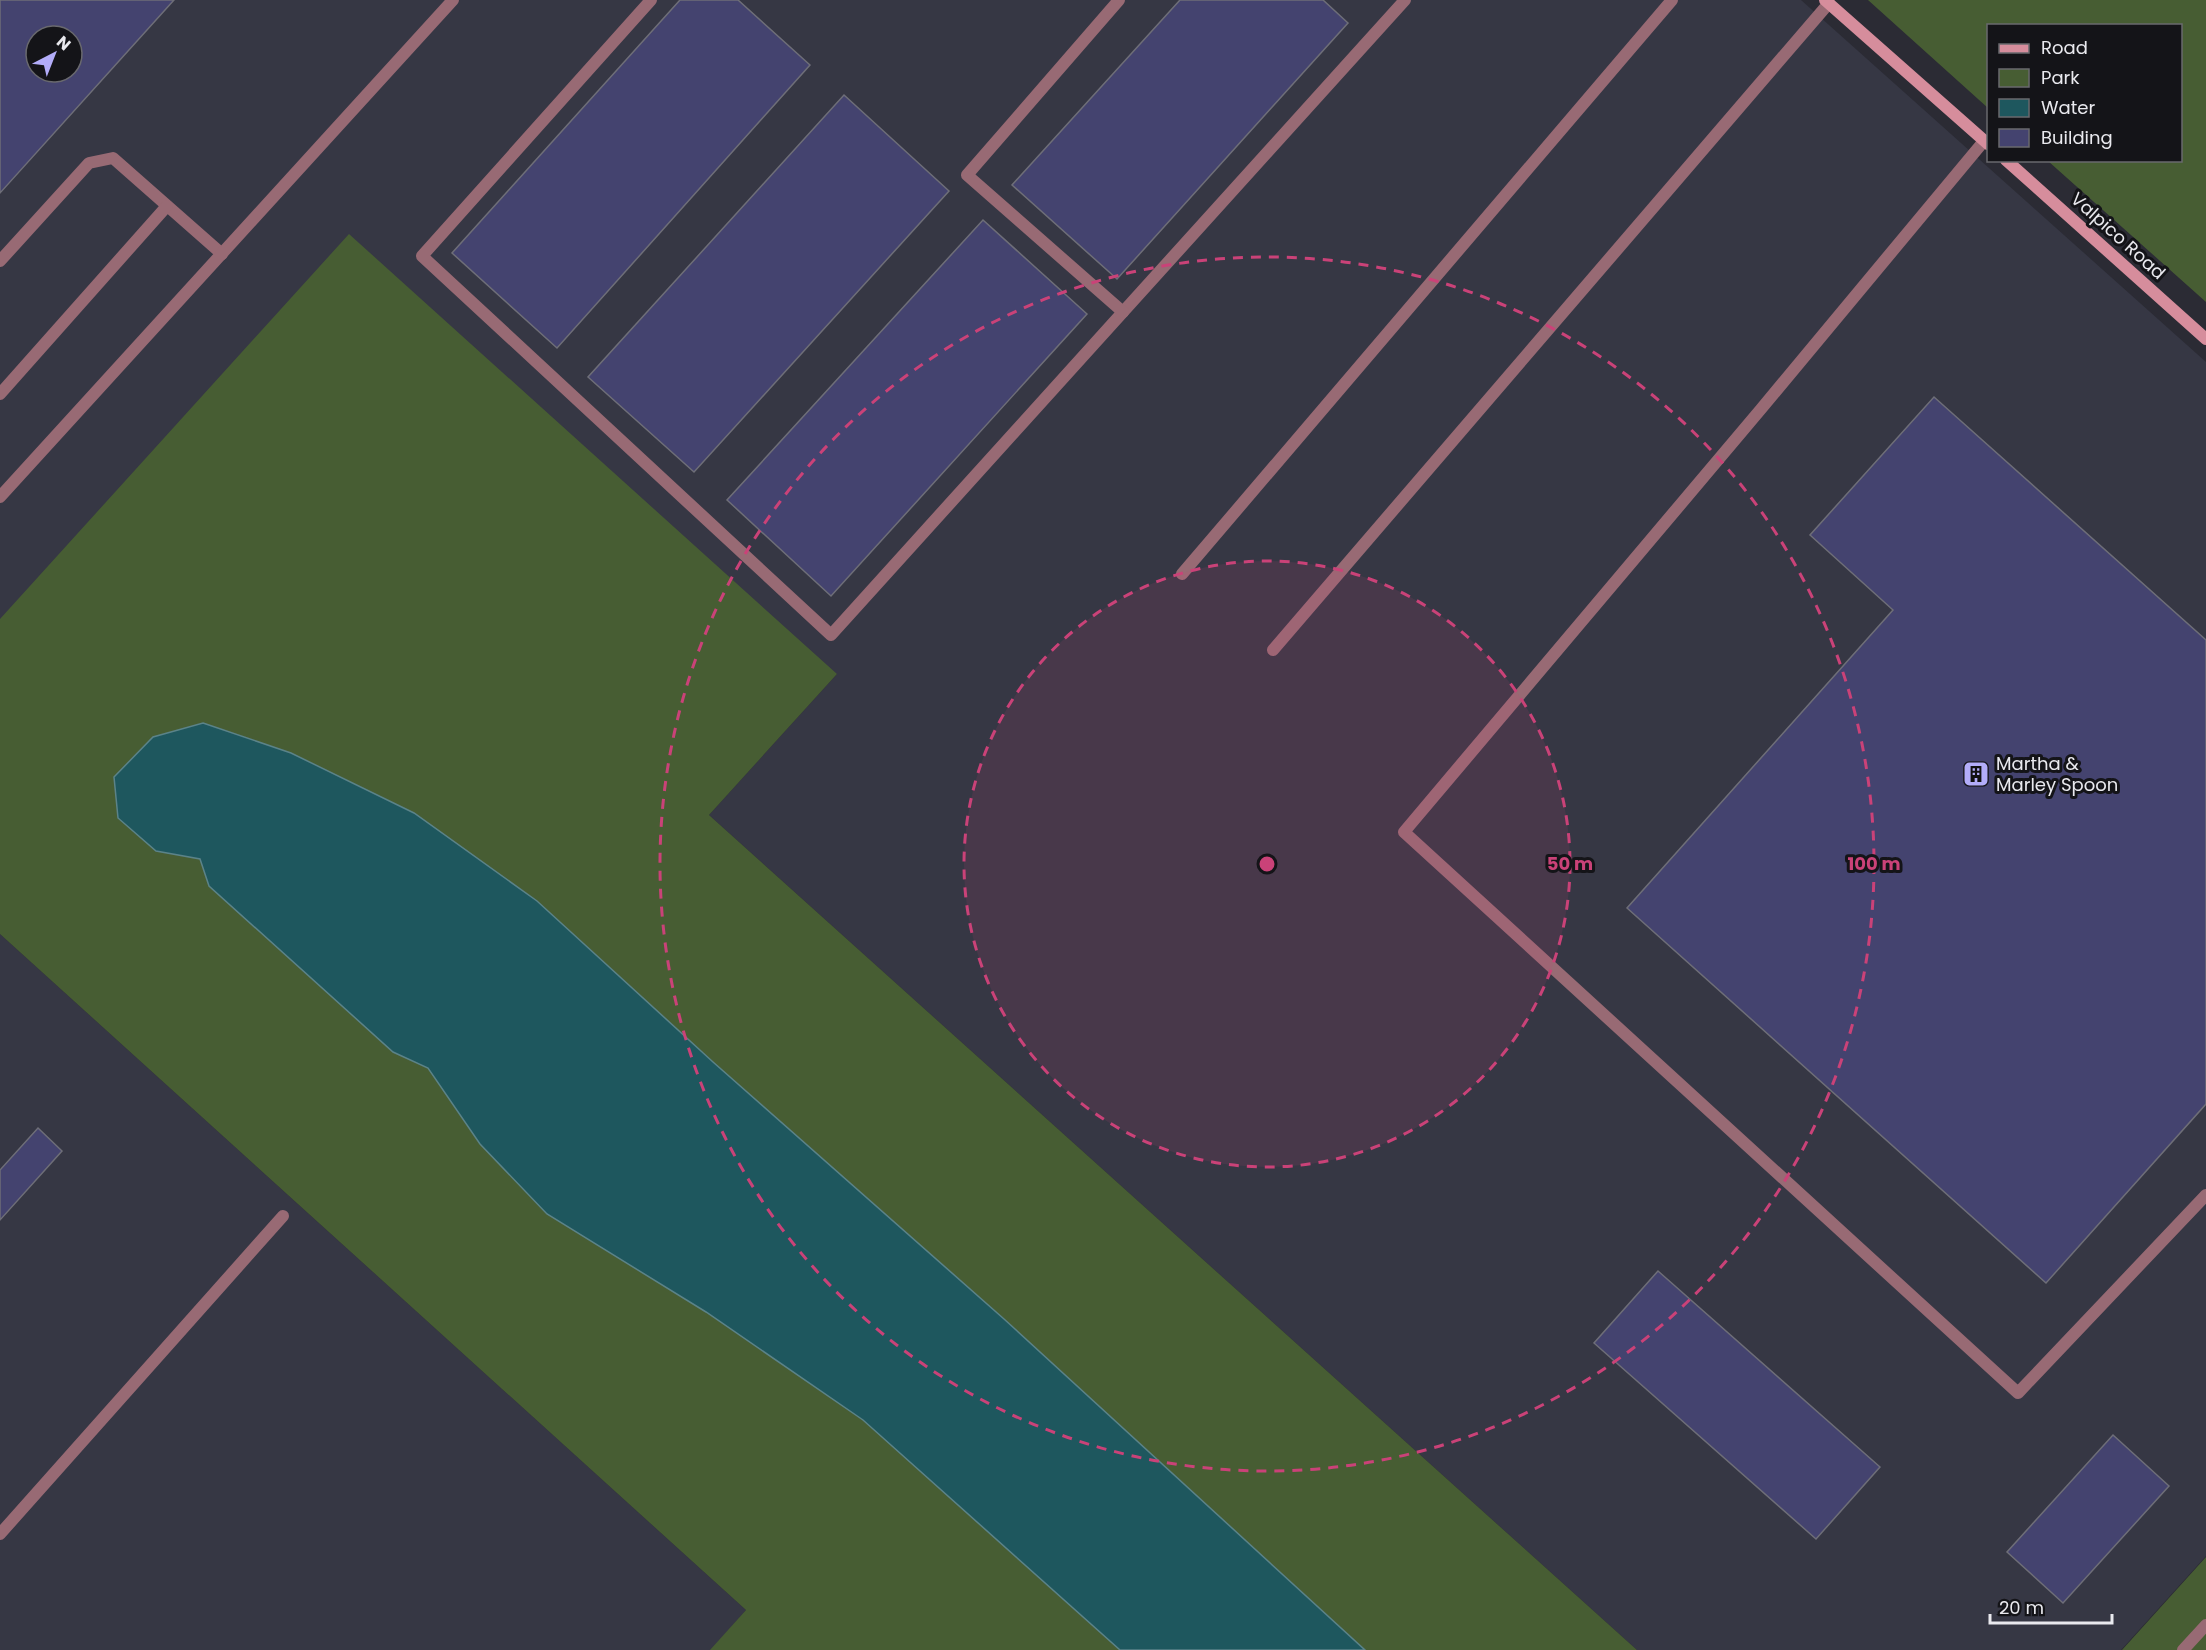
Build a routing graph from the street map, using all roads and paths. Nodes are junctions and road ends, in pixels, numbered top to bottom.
1 (453, 0) edge
2 (651, 0) edge
3 (1119, 0) edge
4 (1405, 0) edge
5 (1672, 0) edge
6 (1827, 2) edge
7 (1986, 142) edge
8 (2009, 162) edge
9 (167, 206) junction
10 (222, 254) junction
11 (0, 261) edge
12 (1123, 312) junction
13 (2206, 339) edge
14 (0, 393) edge
15 (0, 497) edge
16 (1182, 574) dead end
17 (1273, 650) dead end
18 (2206, 1194) edge
19 (283, 1216) dead end
20 (0, 1534) edge
21 (2206, 1625) edge
22 (2183, 1650) edge

1 - 10 lane
2 - 12 lane
3 - 12 lane
4 - 12 lane
5 - 16 lane
6 - 7 main road
6 - 17 lane
7 - 18 lane
8 - 13 main road, Valpico Road
9 - 10 lane
9 - 11 lane
9 - 14 lane
10 - 15 lane
19 - 20 lane
21 - 22 lane

